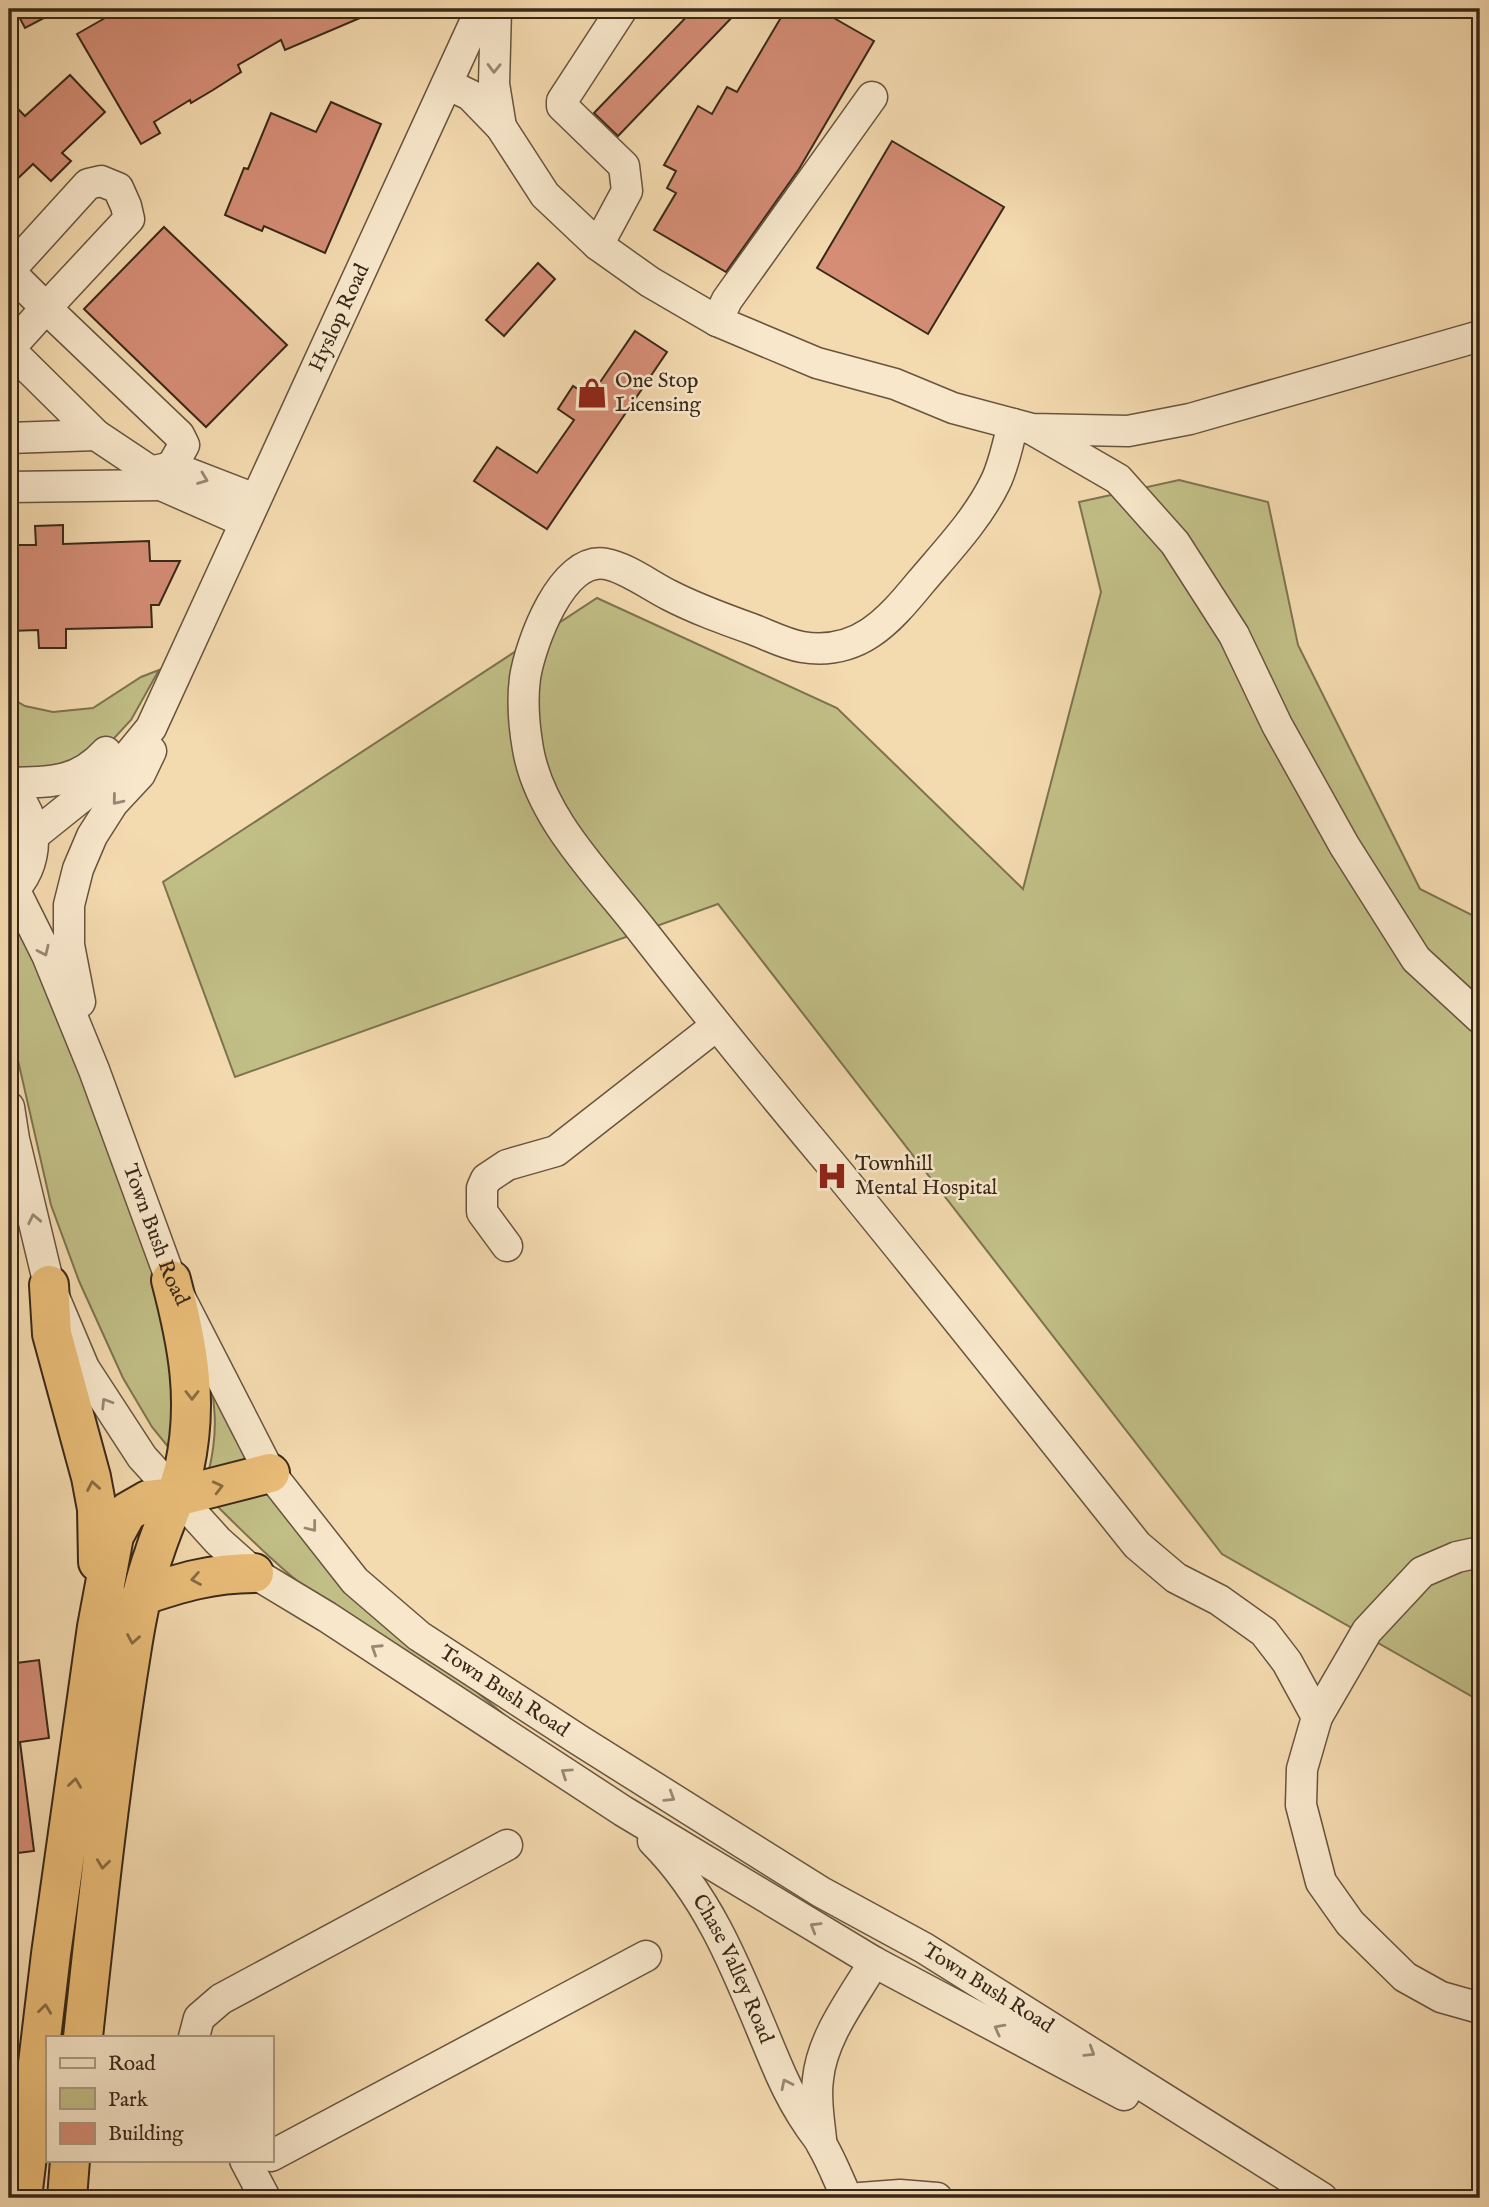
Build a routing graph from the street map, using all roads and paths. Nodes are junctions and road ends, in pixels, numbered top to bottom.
1 (481, 9) edge
2 (496, 9) edge
3 (622, 9) edge
4 (447, 84) junction
5 (872, 97) dead end
6 (501, 127) junction
7 (598, 245) junction
8 (717, 321) junction
9 (1480, 336) edge
10 (9, 349) edge
11 (42, 380) junction
12 (9, 382) edge
13 (1023, 426) junction
14 (96, 435) junction
15 (9, 438) edge
16 (161, 474) junction
17 (9, 487) edge
18 (250, 511) junction
19 (196, 627) junction
20 (176, 674) junction
21 (9, 786) edge
22 (33, 836) junction
23 (11, 892) edge
24 (1480, 1018) edge
25 (716, 1027) junction
26 (94, 1070) junction
27 (9, 1107) edge
28 (11, 1135) edge
29 (507, 1246) dead end
30 (172, 1280) junction
31 (49, 1285) junction
32 (270, 1474) junction
33 (176, 1497) junction
34 (1480, 1552) edge
35 (254, 1573) junction
36 (141, 1596) junction
37 (97, 1627) junction
38 (1317, 1717) junction
39 (623, 1811) junction
40 (507, 1845) dead end
41 (821, 1892) junction
42 (924, 1948) junction
43 (646, 1956) dead end
44 (874, 1962) junction
45 (1480, 2008) edge
46 (83, 2036) edge
47 (194, 2036) edge
48 (821, 2143) junction
49 (273, 2153) edge
50 (70, 2162) edge
51 (257, 2162) edge
52 (22, 2198) edge
53 (67, 2198) edge
54 (265, 2198) edge
55 (847, 2198) edge
56 (860, 2198) edge
57 (937, 2198) edge
58 (1321, 2198) edge

1 - 4 street, Hyslop Road
2 -> 6 street
3 - 7 street
4 - 6 street
4 - 18 street, Hyslop Road
5 - 8 street
6 - 7 street
7 - 8 street
8 - 13 street
9 - 13 street
10 - 11 street
10 - 16 street
11 - 12 street
11 - 14 street
13 - 24 street
13 - 25 street
14 - 15 street
14 - 16 street
16 - 17 street
16 - 18 street
18 - 19 street, Hyslop Road
19 - 20 street, Hyslop Road
19 - 21 street, Hyslop Road
20 - 22 street, Hyslop Road
20 -> 26 street
21 - 22 street
22 - 23 street
23 -> 26 street, Town Bush Road
25 - 29 street
25 - 38 street
26 - 30 street, Town Bush Road
27 - 28 street, Town Bush Road
31 -> 28 street, Town Bush Road
30 - 32 street, Town Bush Road
30 -> 33 highway
33 -> 31 street, Town Bush Road
37 -> 31 highway
33 -> 32 highway
32 -> 41 street, Town Bush Road
33 - 35 street, Town Bush Road
33 - 36 highway
33 - 37 highway
34 - 38 street
35 -> 36 highway
39 -> 35 street, Town Bush Road
36 -> 46 highway
52 -> 37 highway
38 - 45 street
44 -> 39 street, Town Bush Road
48 -> 39 street, Chase Valley Road
40 - 47 street
41 - 42 street, Town Bush Road
41 - 44 street
42 - 44 street
42 -> 58 street, Town Bush Road
43 - 49 street
44 - 48 street, Chase Valley Road
58 -> 44 street, Town Bush Road
48 - 55 street, Chase Valley Road
50 - 53 highway
51 - 54 street
56 - 57 street

